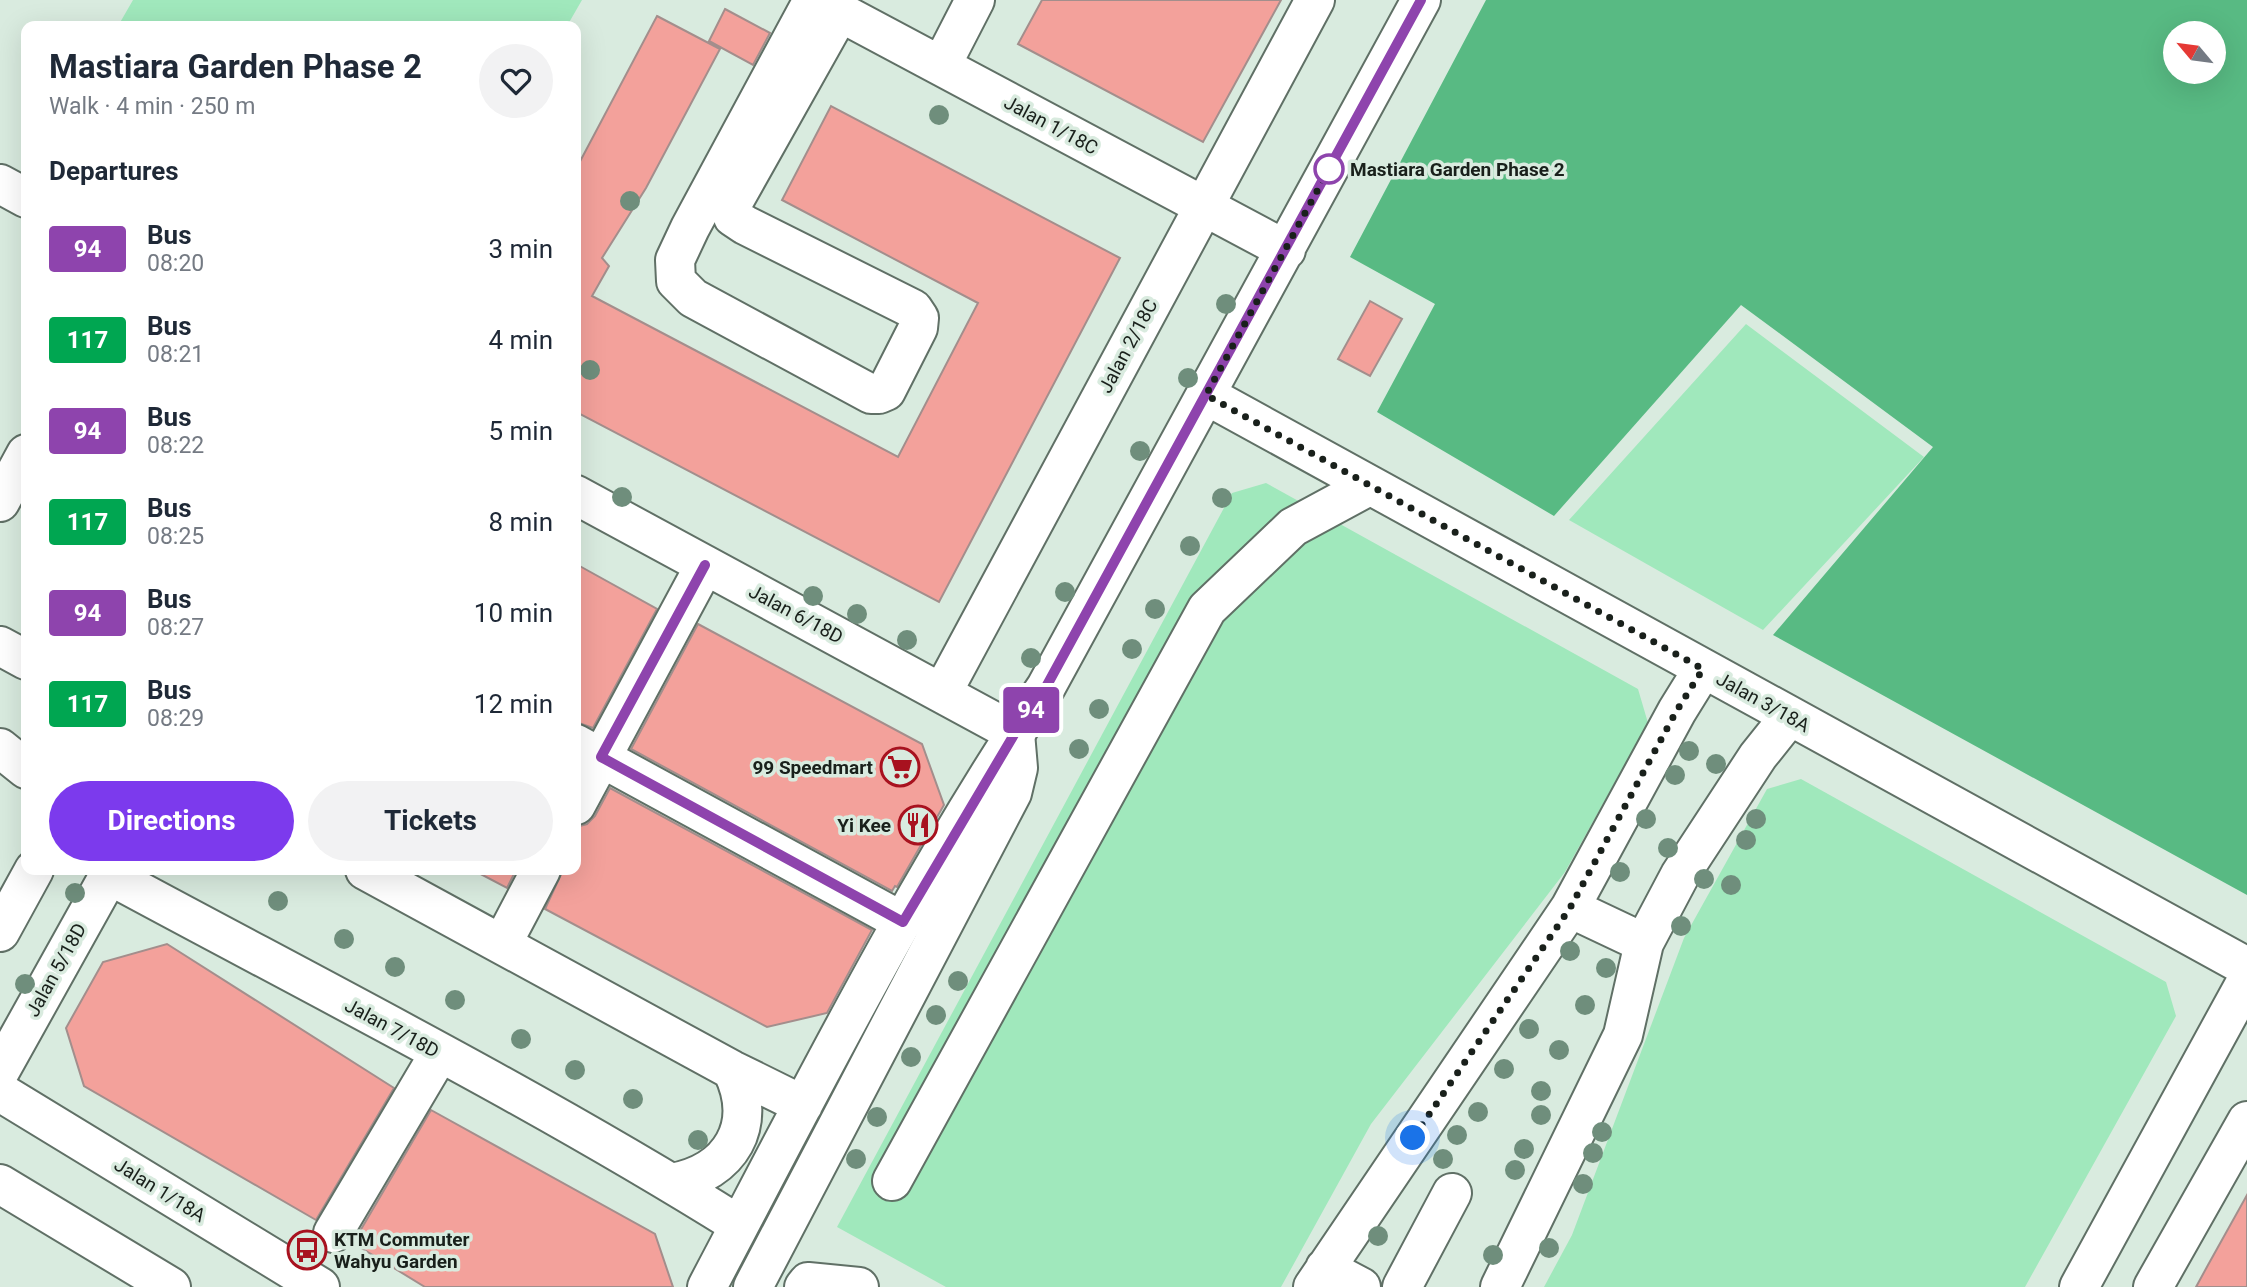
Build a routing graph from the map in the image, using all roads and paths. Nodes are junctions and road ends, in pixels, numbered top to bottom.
1 (975, 0) edge
2 (1315, 0) edge
3 (1421, 0) edge
4 (823, 4) edge
5 (941, 66) junction
6 (0, 184) edge
7 (21, 195) edge
8 (1203, 206) junction
9 (1286, 250) junction
10 (1206, 395) junction
11 (21, 463) edge
12 (1369, 486) junction
13 (581, 498) edge
14 (0, 502) edge
15 (705, 565) junction
16 (0, 646) edge
17 (21, 657) edge
18 (1703, 669) junction
19 (942, 693) junction
20 (1790, 716) junction
21 (1015, 733) junction
22 (0, 748) edge
23 (588, 751) edge
24 (21, 765) edge
25 (581, 782) edge
26 (31, 875) edge
27 (109, 875) edge
28 (116, 875) edge
29 (374, 875) edge
30 (538, 875) edge
31 (1570, 908) junction
32 (903, 922) junction
33 (0, 932) edge
34 (1644, 943) junction
35 (502, 944) junction
36 (2247, 967) edge
37 (2247, 979) edge
38 (439, 1054) junction
39 (732, 1070) junction
40 (0, 1071) edge
41 (0, 1092) edge
42 (803, 1105) junction
43 (2247, 1121) edge
44 (892, 1181) dead end
45 (672, 1183) junction
46 (0, 1184) edge
47 (1452, 1193) dead end
48 (740, 1226) junction
49 (333, 1233) dead end
50 (1319, 1277) edge
51 (171, 1287) edge
52 (320, 1287) edge
53 (707, 1287) edge
54 (753, 1287) edge
55 (804, 1287) edge
56 (859, 1287) edge
57 (1361, 1287) edge
58 (1402, 1287) edge
59 (1500, 1287) edge
60 (2079, 1287) edge
61 (2153, 1287) edge

1 - 5 main road
2 - 8 main road, Jalan 2/18C
3 - 9 main road
4 - 4 main road
4 - 5 main road, Jalan 1/18C
5 - 8 main road, Jalan 1/18C
6 - 7 main road
8 - 9 main road, Jalan 1/18C
8 - 19 main road, Jalan 2/18C
9 - 10 main road
10 - 12 main road, Jalan 3/18A
10 - 21 main road
11 - 14 main road
12 - 18 main road, Jalan 3/18A
12 - 44 main road
13 - 15 main road, Jalan 6/18D
15 - 19 main road, Jalan 6/18D
15 - 23 main road
16 - 17 main road
18 - 20 main road, Jalan 3/18A
18 - 31 main road
19 - 21 main road, Jalan 6/18D
20 - 34 main road
20 - 36 main road, Jalan 3/18A
21 - 32 main road
21 - 54 main road
22 - 24 main road
23 - 25 main road
23 - 32 main road
26 - 33 main road
27 - 40 main road, Jalan 5/18D
28 - 38 main road, Jalan 7/18D
29 - 35 main road
30 - 35 main road
31 - 34 main road
31 - 50 main road
32 - 42 main road
34 - 59 main road
35 - 39 main road
37 - 60 main road
38 - 45 main road, Jalan 7/18D
38 - 49 main road
39 - 42 main road
39 - 45 main road
41 - 52 main road, Jalan 1/18A
42 - 48 main road
43 - 61 main road
45 - 48 main road, Jalan 7/18D
46 - 51 main road
47 - 58 main road
48 - 53 main road
50 - 57 main road
55 - 56 main road

